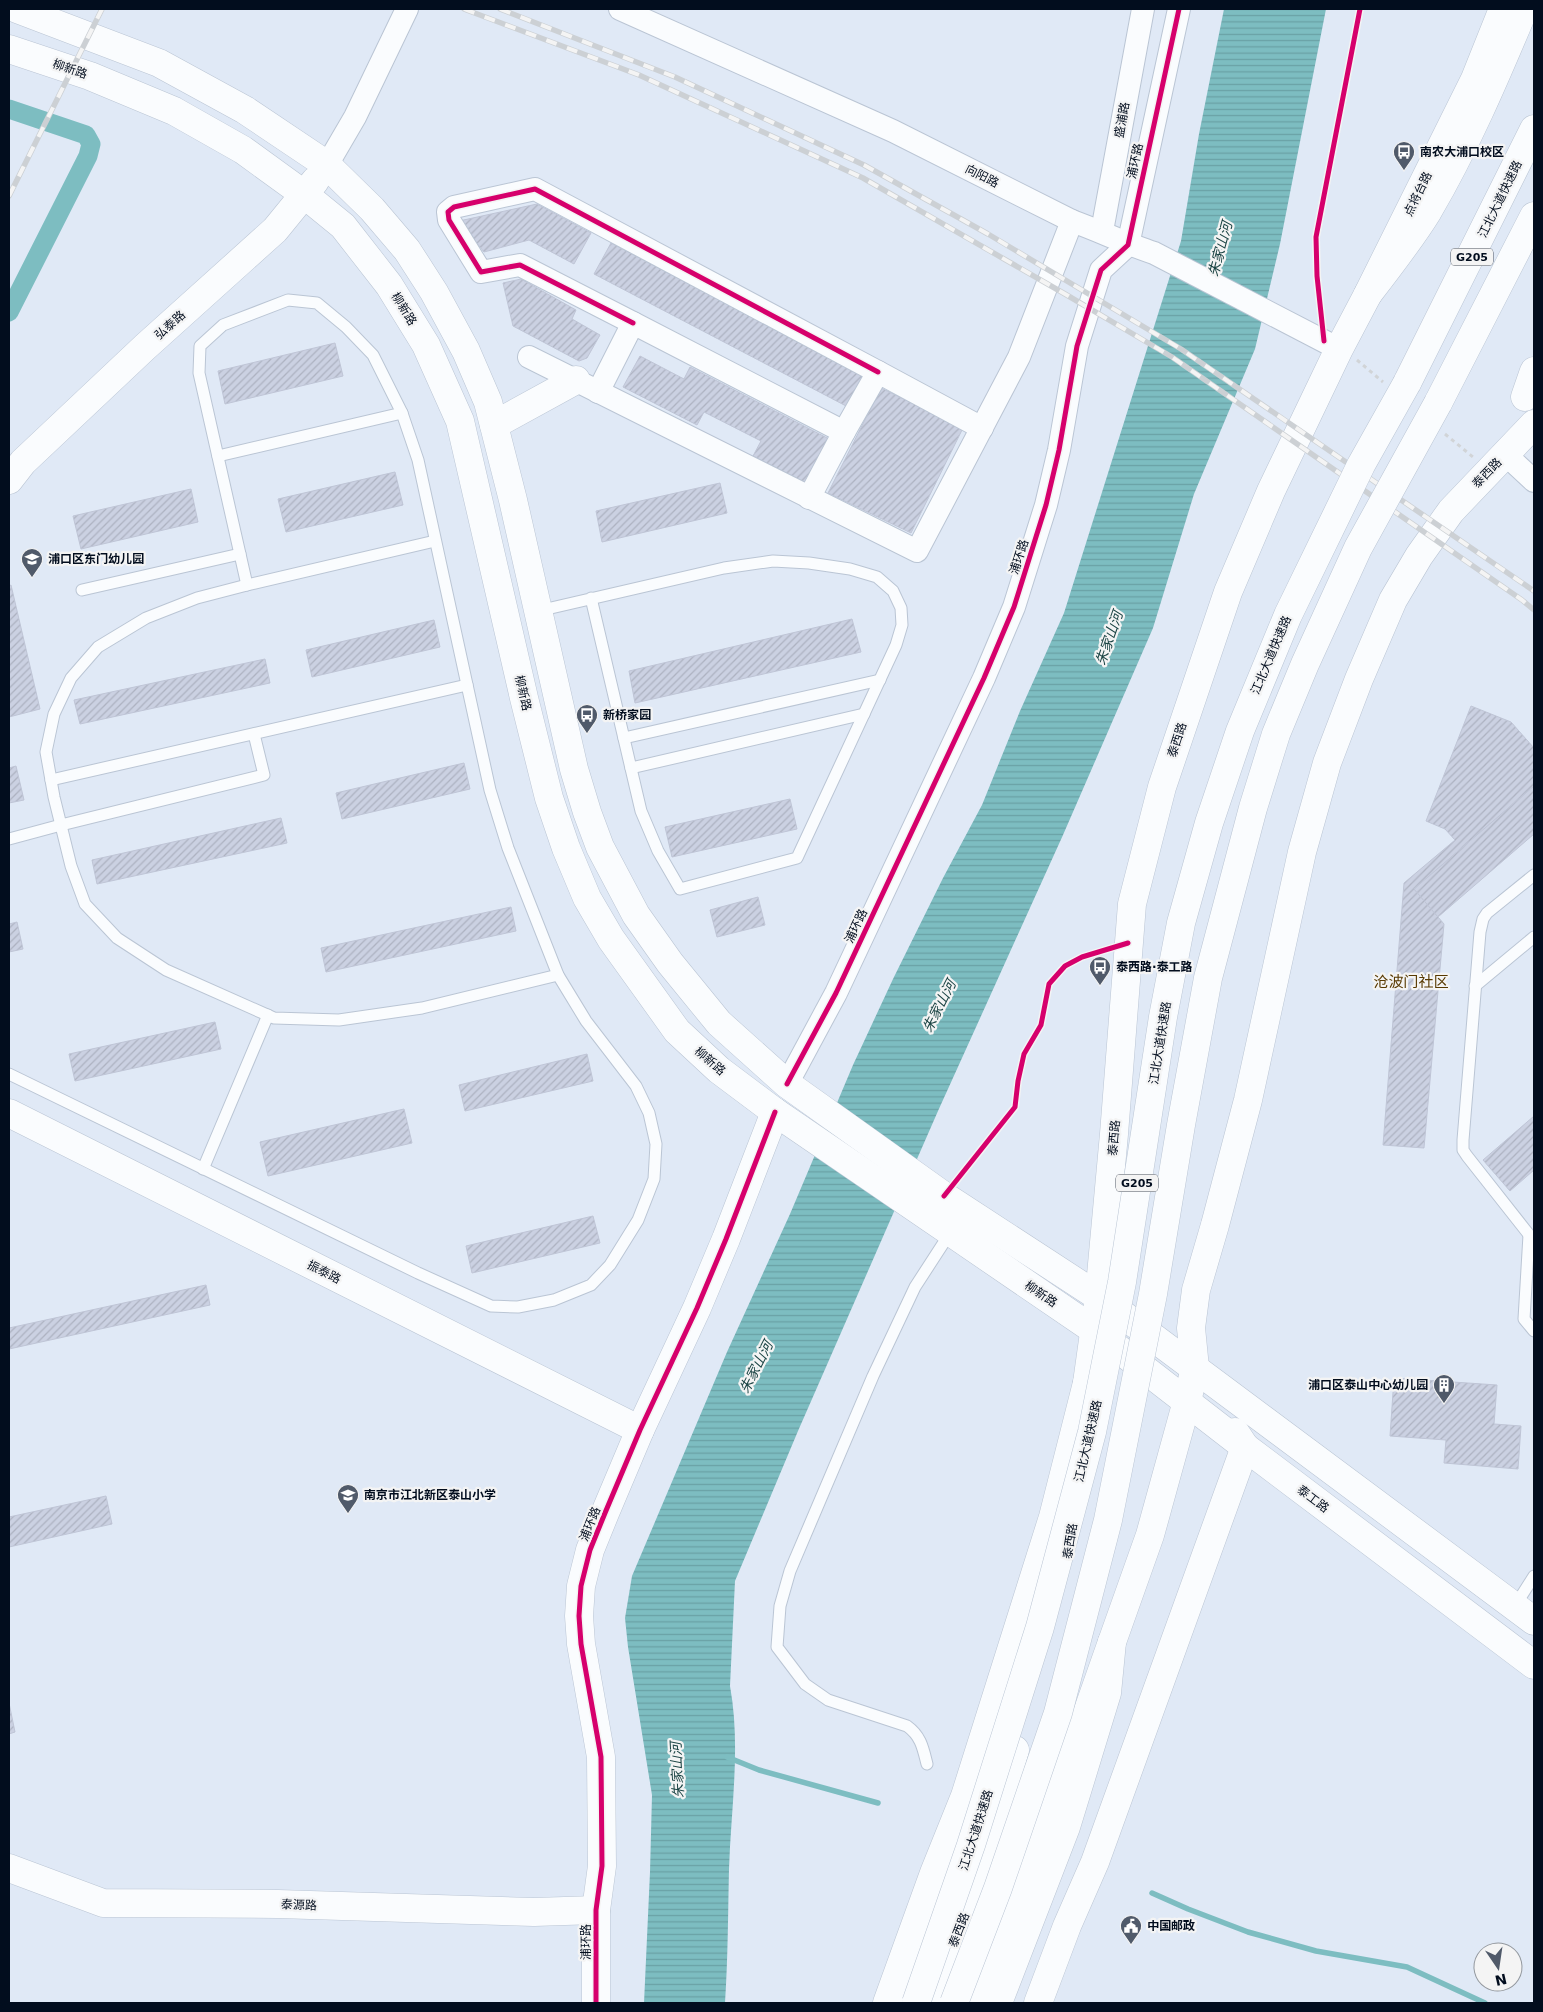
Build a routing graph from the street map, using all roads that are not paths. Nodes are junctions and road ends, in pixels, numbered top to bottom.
1 (17, 9) edge
2 (407, 9) edge
3 (620, 9) edge
4 (1143, 9) edge
5 (1179, 9) edge
6 (1503, 9) edge
7 (1524, 9) edge
8 (9, 49) edge
9 (1534, 129) edge
10 (327, 165) junction
11 (305, 195) junction
12 (1534, 216) edge
13 (1072, 221) junction
14 (1102, 231) junction
15 (1128, 245) junction
16 (1368, 294) junction
17 (633, 323) junction
18 (1339, 349) junction
19 (529, 357) dead end
20 (1534, 371) edge
21 (878, 372) junction
22 (587, 386) junction
23 (1529, 390) edge
24 (402, 413) junction
25 (1534, 424) edge
26 (494, 426) junction
27 (982, 428) junction
28 (844, 432) junction
29 (1505, 454) junction
30 (218, 456) junction
31 (9, 480) edge
32 (1534, 481) edge
33 (809, 498) junction
34 (435, 541) junction
35 (240, 554) junction
36 (247, 585) junction
37 (82, 590) dead end
38 (591, 598) junction
39 (538, 611) junction
40 (880, 680) junction
41 (467, 685) junction
42 (864, 714) junction
43 (254, 734) junction
44 (624, 738) junction
45 (631, 768) junction
46 (51, 780) junction
47 (61, 825) junction
48 (9, 839) edge
49 (1534, 875) edge
50 (1534, 937) edge
51 (558, 975) junction
52 (1475, 986) junction
53 (268, 1015) junction
54 (9, 1074) edge
55 (786, 1084) junction
56 (775, 1112) junction
57 (9, 1113) edge
58 (203, 1169) junction
59 (950, 1233) junction
60 (1532, 1238) edge
61 (1099, 1297) junction
62 (1534, 1329) edge
63 (1094, 1330) junction
64 (1195, 1368) junction
65 (1087, 1383) junction
66 (1187, 1401) junction
67 (640, 1430) junction
68 (1245, 1447) junction
69 (1534, 1576) edge
70 (1524, 1613) edge
71 (1112, 1642) junction
72 (1534, 1665) edge
73 (927, 1764) dead end
74 (9, 1868) edge
75 (596, 1910) junction
76 (596, 2003) edge
77 (887, 2003) edge
78 (916, 2003) edge
79 (932, 2003) edge
80 (954, 2003) edge
81 (983, 2003) edge
82 (998, 2003) edge
83 (1038, 2003) edge

1 - 10 main road
2 - 10 street
3 - 13 street, 向阳路
4 - 14 street, 盛浦路
5 - 15 street, 浦环路
6 - 16 main road, 点将台路
7 - 16 main road
8 - 11 main road, 柳新路
9 - 78 main road, 江北大道快速路 / G205, bridge
10 - 11 main road, 弘泰路
10 - 26 main road
11 - 31 main road, 弘泰路
11 - 56 main road, 柳新路
12 - 80 main road, G205, bridge
13 - 14 street, 向阳路
13 - 27 street
14 - 15 street, 向阳路
15 - 18 street, 向阳路
15 - 55 street, 浦环路
16 - 18 main road, 点将台路
17 - 21 street
17 - 22 street
17 - 28 street
18 - 61 main road, 泰西路
19 - 22 street
20 - 23 main road
21 - 27 street
21 - 28 street
22 - 26 main road
22 - 33 street
23 - 29 main road
24 - 30 lane
24 - 30 lane
24 - 34 lane
25 - 29 main road
26 - 39 main road
27 - 33 street
28 - 33 street
29 - 32 street
29 - 64 main road, 泰西路
30 - 35 lane
34 - 36 lane
34 - 41 lane
35 - 36 lane
35 - 37 lane
36 - 46 lane
38 - 39 lane
38 - 40 lane
38 - 44 lane
39 - 55 main road
40 - 42 lane
40 - 44 lane
41 - 43 lane
41 - 51 lane
42 - 45 lane
42 - 45 lane
43 - 46 lane
43 - 47 lane
44 - 45 lane
46 - 47 lane
47 - 48 lane
47 - 53 lane
49 - 52 lane
50 - 52 lane
51 - 53 lane
51 - 58 lane
52 - 60 lane
53 - 58 lane
54 - 58 lane
55 - 61 main road
56 - 59 main road, 柳新路
56 - 67 main road, 浦环路
57 - 67 main road, 振泰路
59 - 63 main road, 柳新路
59 - 73 lane
60 - 62 lane
61 - 63 main road, 泰西路
61 - 64 main road
63 - 65 main road, 泰西路
63 - 66 main road, 泰工路
64 - 66 main road, 泰西路
64 - 68 main road, 泰西路
64 - 70 main road
65 - 77 main road
65 - 79 main road, 泰西路
66 - 68 main road, 泰工路
66 - 71 main road, 泰西路
67 - 75 main road, 浦环路
68 - 72 main road, 泰工路
68 - 83 main road
69 - 70 lane
71 - 81 main road
71 - 82 main road, 泰西路
74 - 75 main road, 泰源路
75 - 76 main road, 浦环路

